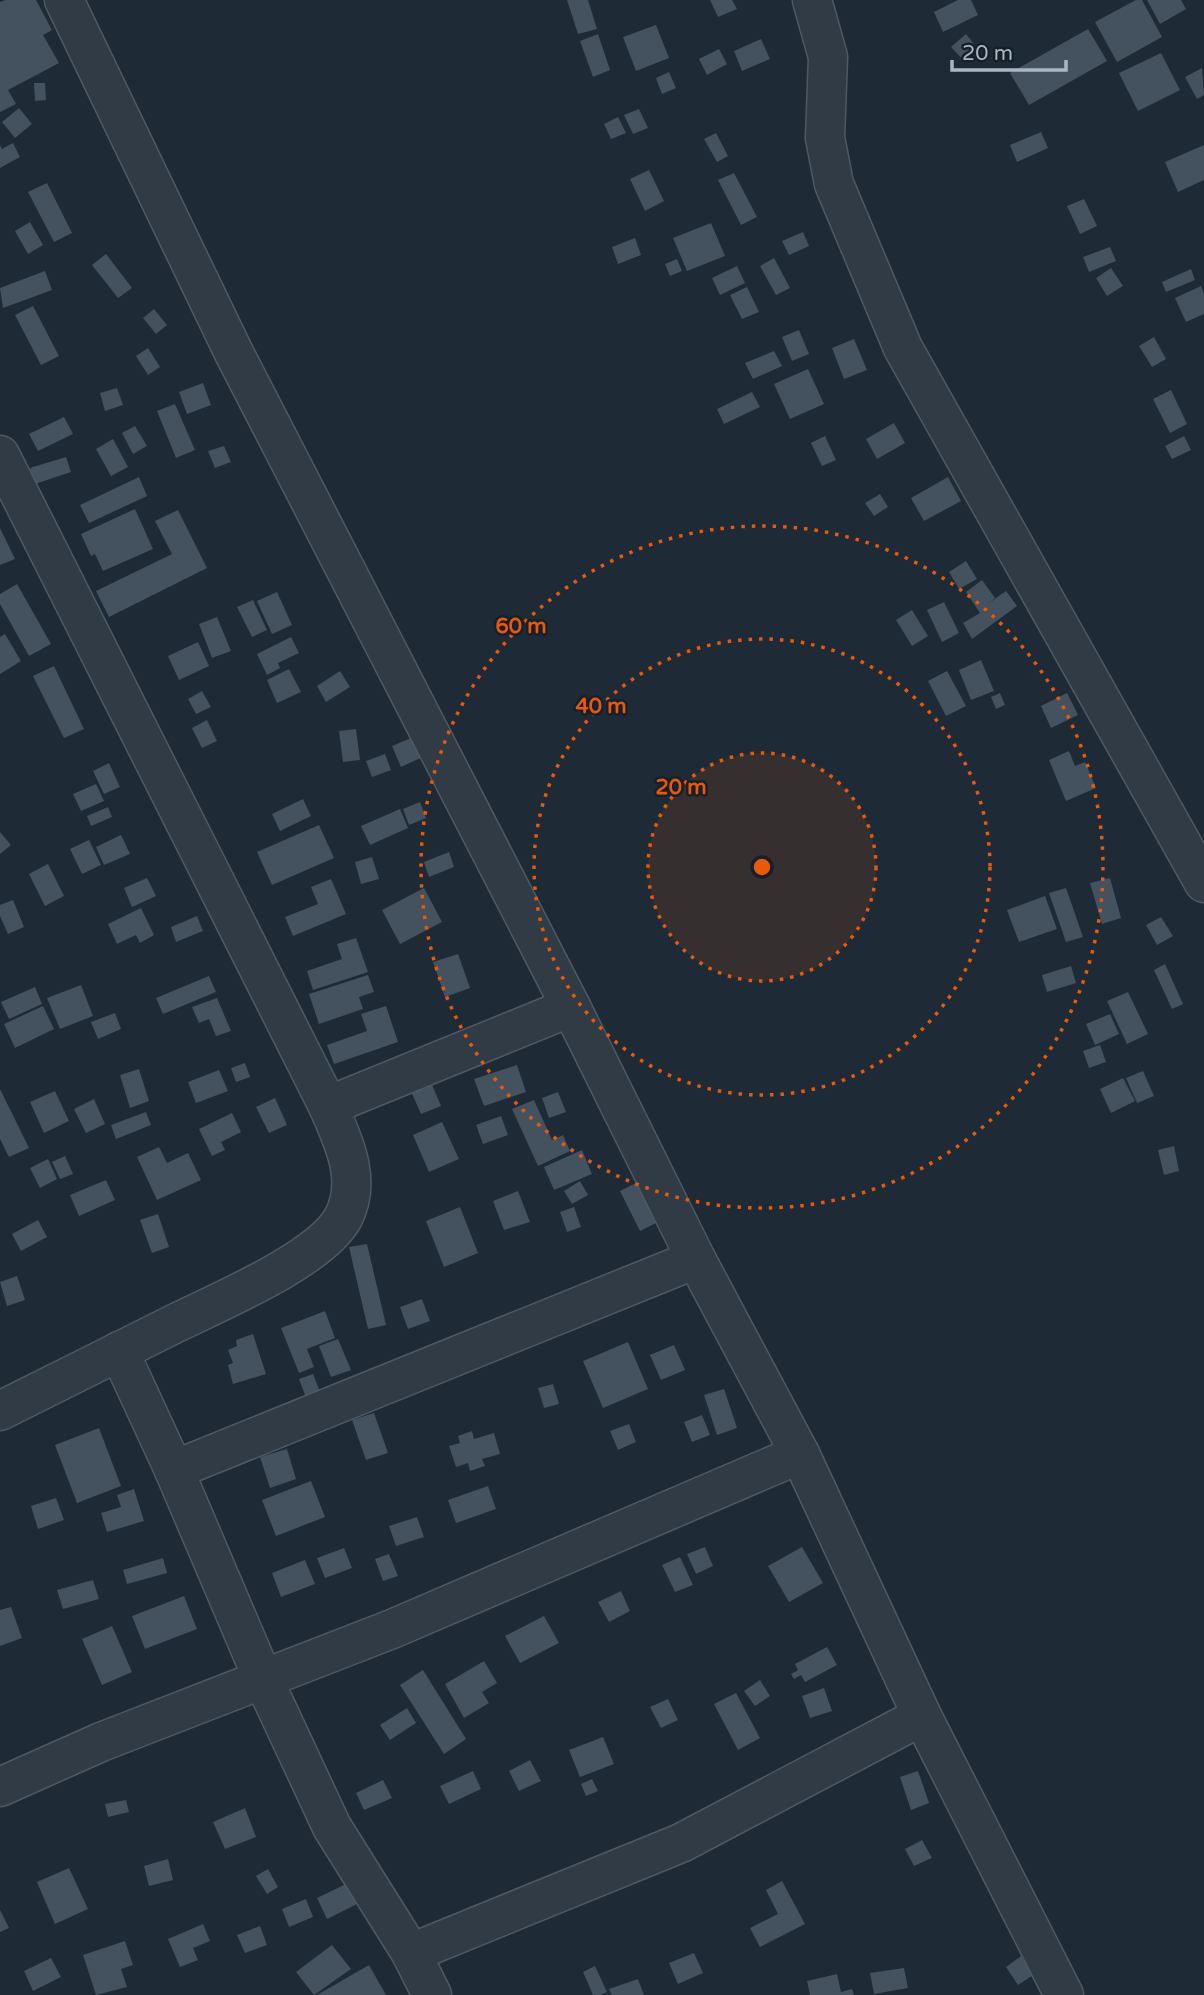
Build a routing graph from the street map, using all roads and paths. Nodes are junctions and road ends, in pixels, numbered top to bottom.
1 (64, 0) edge
2 (812, 0) edge
3 (0, 455) edge
4 (1204, 883) edge
5 (571, 1007) junction
6 (328, 1106) junction
7 (696, 1259) junction
8 (119, 1352) junction
9 (0, 1410) edge
10 (800, 1454) junction
11 (174, 1470) junction
12 (263, 1679) junction
13 (922, 1716) junction
14 (0, 1787) edge
15 (411, 1953) junction
16 (432, 1995) edge
17 (1064, 1995) edge

1 - 5 street
2 - 4 street
3 - 6 street
5 - 6 street
5 - 7 street
6 - 8 street
7 - 10 street
7 - 11 street
8 - 9 street
8 - 11 street
10 - 12 street
10 - 13 street
11 - 12 street
12 - 14 street
12 - 15 street
13 - 15 street
13 - 17 street
15 - 16 street

